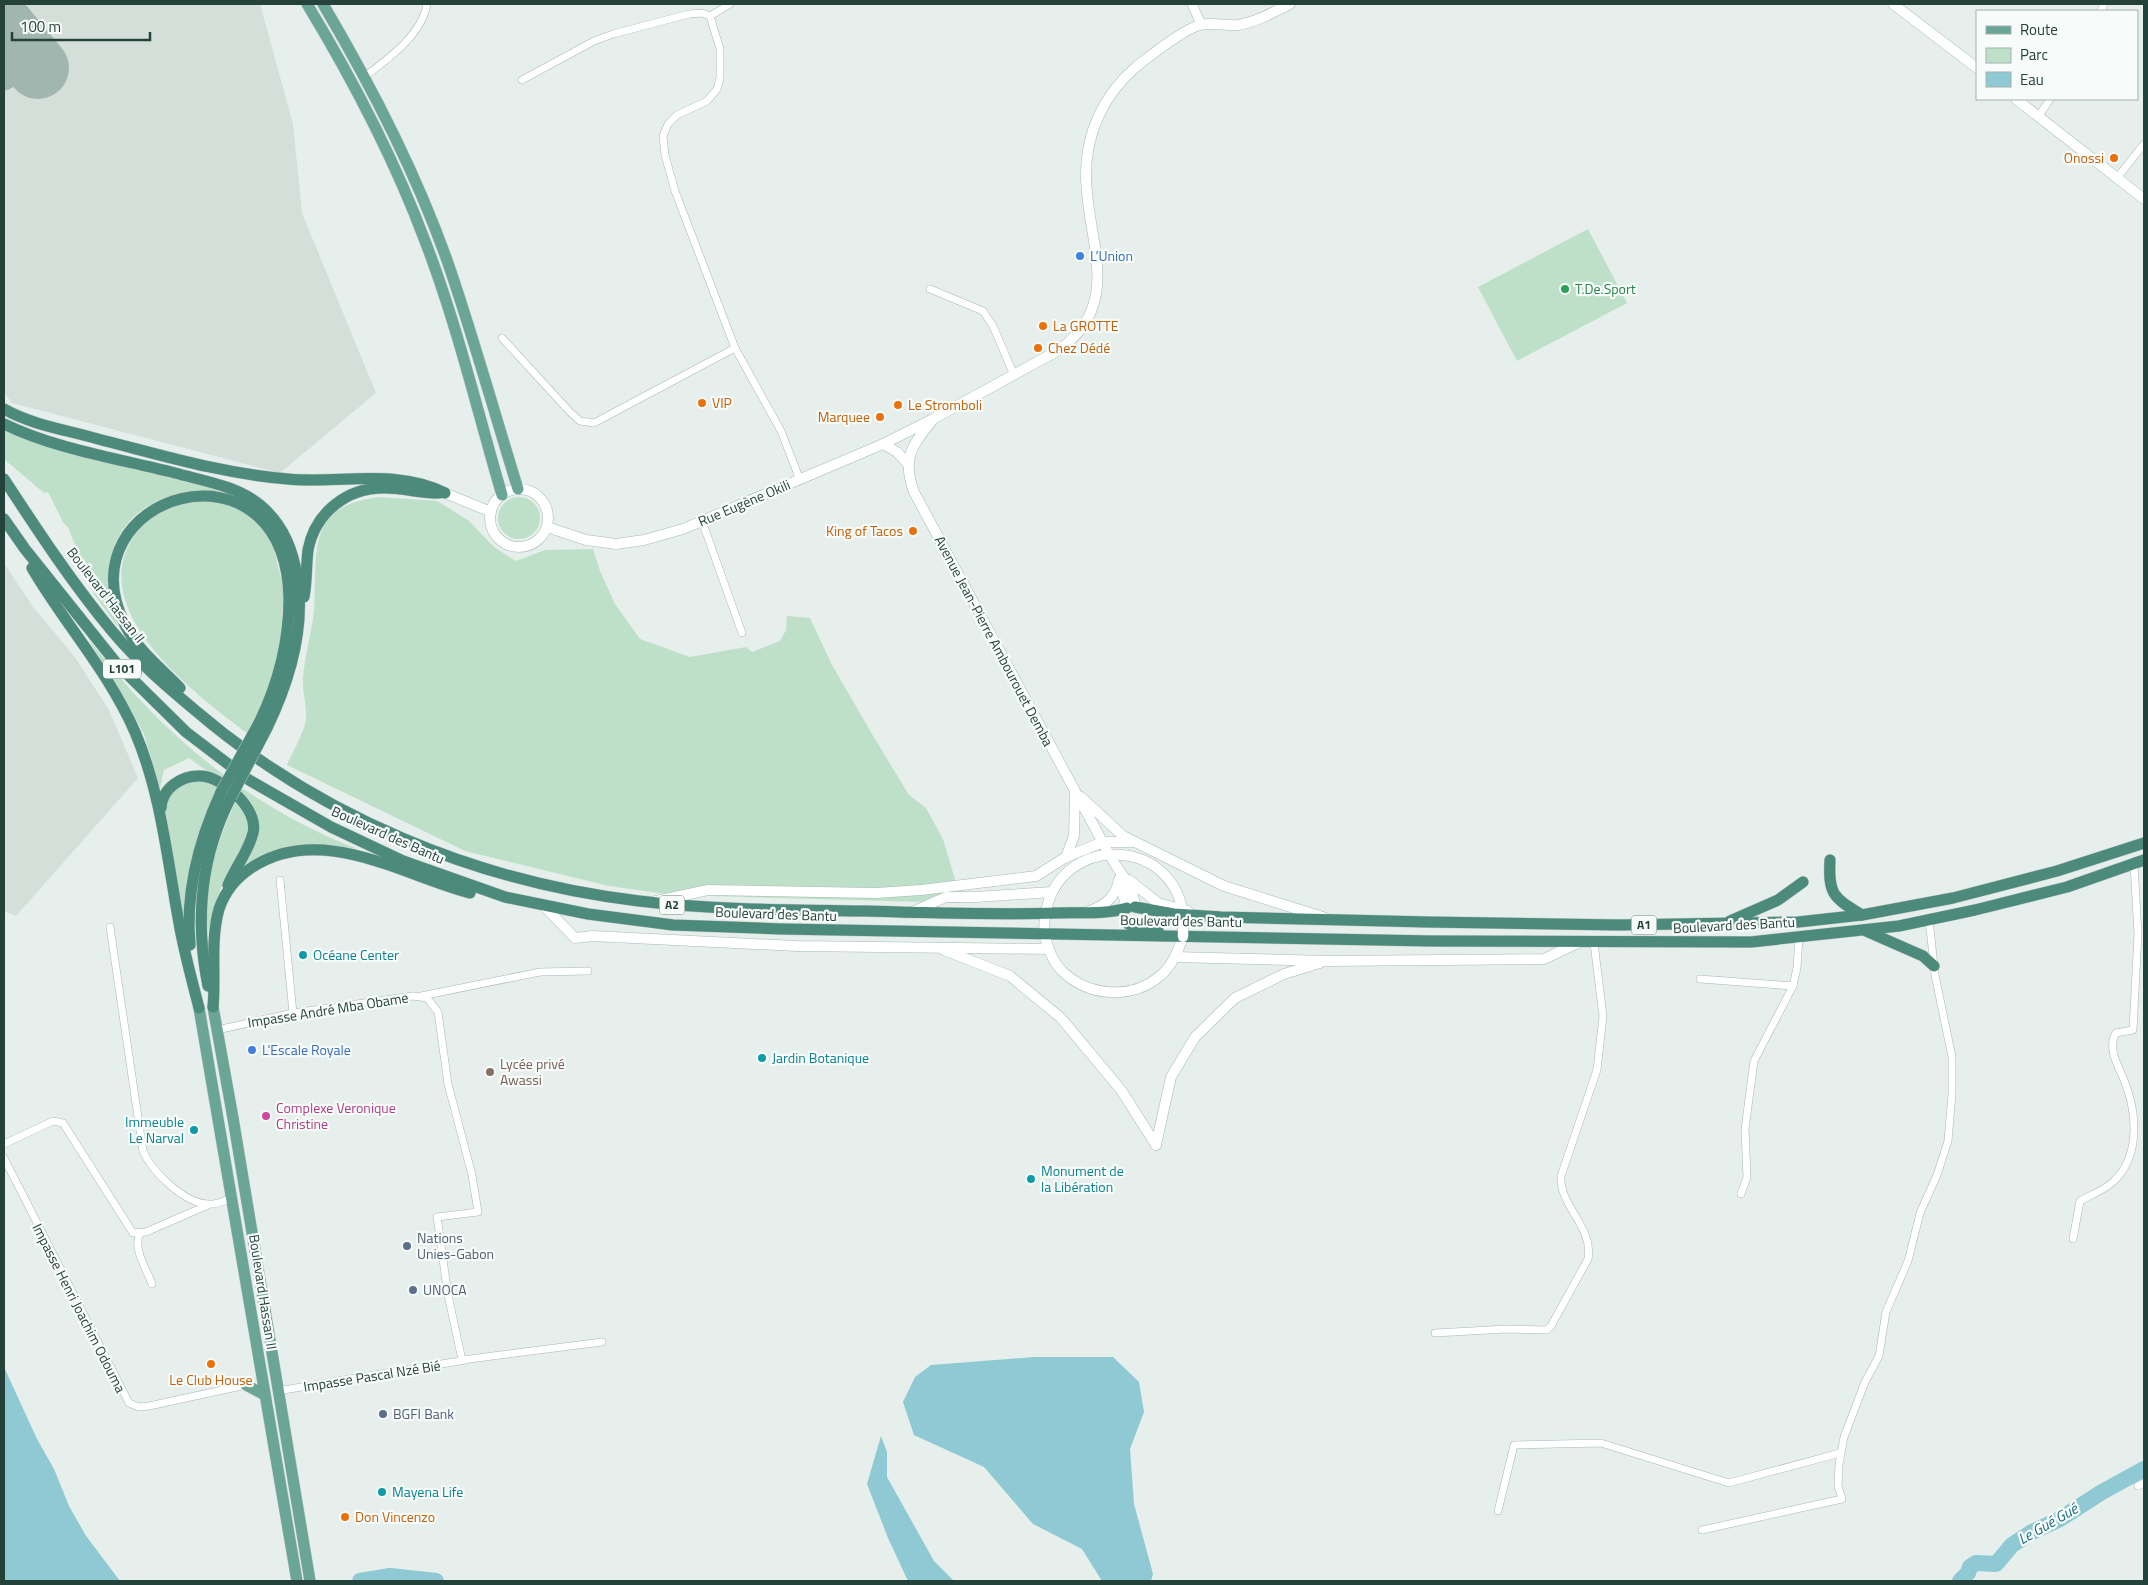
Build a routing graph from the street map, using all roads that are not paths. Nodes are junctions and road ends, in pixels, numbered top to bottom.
1 (307, 4) edge
2 (323, 4) edge
3 (427, 4) edge
4 (730, 4) edge
5 (1192, 4) edge
6 (1290, 4) edge
7 (1893, 4) edge
8 (710, 16) junction
9 (1201, 24) junction
10 (1976, 67) edge
11 (364, 77) junction
12 (522, 80) dead end
13 (2017, 100) edge
14 (2049, 100) edge
15 (2038, 116) junction
16 (2144, 144) edge
17 (2117, 178) junction
18 (2144, 199) edge
19 (930, 289) dead end
20 (502, 338) dead end
21 (735, 348) junction
22 (1014, 375) junction
23 (4, 409) edge
24 (933, 419) junction
25 (4, 424) edge
26 (883, 444) junction
27 (908, 464) junction
28 (4, 479) edge
29 (800, 480) junction
30 (518, 489) junction
31 (445, 493) junction
32 (502, 495) junction
33 (491, 512) junction
34 (4, 520) edge
35 (702, 521) junction
36 (547, 527) junction
37 (25, 549) junction
38 (299, 618) junction
39 (742, 633) dead end
40 (199, 713) junction
41 (263, 725) junction
42 (248, 752) joint
43 (238, 772) joint
44 (1075, 792) junction
45 (226, 794) junction
46 (161, 817) junction
47 (1103, 842) junction
48 (1135, 842) junction
49 (2144, 843) edge
50 (1066, 857) junction
51 (1111, 858) junction
52 (1830, 860) dead end
53 (2139, 862) edge
54 (1122, 878) junction
55 (280, 880) dead end
56 (1803, 882) dead end
57 (1052, 892) junction
58 (224, 896) junction
59 (526, 902) junction
60 (651, 902) junction
61 (544, 906) junction
62 (1131, 907) junction
63 (911, 912) junction
64 (1045, 913) junction
65 (1084, 913) junction
66 (1862, 915) junction
67 (1221, 917) junction
68 (1929, 919) junction
69 (1333, 920) junction
70 (1725, 924) junction
71 (1131, 925) junction
72 (1184, 926) junction
73 (110, 927) dead end
74 (1864, 930) junction
75 (1045, 932) junction
76 (1163, 936) joint
77 (1799, 937) junction
78 (1331, 939) junction
79 (1580, 942) junction
80 (1594, 942) junction
81 (938, 948) junction
82 (1048, 949) junction
83 (1175, 957) junction
84 (1328, 960) junction
85 (1934, 966) junction
86 (588, 971) dead end
87 (1700, 979) dead end
88 (1793, 986) junction
89 (421, 996) junction
90 (213, 1007) junction
91 (199, 1008) junction
92 (293, 1014) junction
93 (217, 1030) junction
94 (4, 1144) edge
95 (4, 1158) edge
96 (1741, 1194) dead end
97 (232, 1198) junction
98 (208, 1205) junction
99 (140, 1234) junction
100 (2073, 1239) dead end
101 (152, 1284) dead end
102 (1435, 1333) dead end
103 (602, 1342) dead end
104 (464, 1360) junction
105 (261, 1371) junction
106 (246, 1385) junction
107 (277, 1391) junction
108 (265, 1395) junction
109 (1840, 1454) junction
110 (1498, 1511) dead end
111 (1702, 1530) dead end
112 (309, 1576) edge
113 (297, 1581) edge

1 - 32 main road
2 - 11 main road
3 - 11 street
4 - 8 street
5 - 9 street
6 - 9 main road
7 - 10 main road
8 - 12 street
8 - 21 street
9 - 22 main road, Rue Eugène Okili
11 - 30 main road
13 - 15 main road
14 - 15 street
15 - 17 main road
16 - 17 street
17 - 18 main road
19 - 22 street
20 - 21 street
21 - 29 street
22 - 24 main road, Rue Eugène Okili
23 - 31 highway
24 - 26 main road, Rue Eugène Okili
24 - 27 main road, Avenue Jean-Pierre Ambourouet Demba
25 - 38 highway
26 - 27 main road
26 - 29 main road, Rue Eugène Okili
27 - 44 main road, Avenue Jean-Pierre Ambourouet Demba
28 - 40 highway, Boulevard Hassan II
29 - 35 main road, Rue Eugène Okili
30 - 32 main road
30 - 36 main road
31 - 33 main road
31 - 38 highway
32 - 33 main road
33 - 36 main road
34 - 37 highway, L101
35 - 36 main road, Rue Eugène Okili
35 - 39 street
37 - 43 highway, L101
37 - 46 highway
38 - 41 highway
40 - 41 highway
40 - 42 highway, Boulevard Hassan II
41 - 45 highway, bridge
42 - 60 highway, Boulevard des Bantu / A2
43 - 59 highway, Boulevard des Bantu / A2
44 - 47 main road, Avenue Jean-Pierre Ambourouet Demba
44 - 48 main road
44 - 50 main road
45 - 90 highway
45 - 91 highway
46 - 58 highway
46 - 91 highway
47 - 48 main road
47 - 50 main road
47 - 51 main road, Avenue Jean-Pierre Ambourouet Demba
48 - 69 main road
49 - 66 highway, Boulevard des Bantu / A1
50 - 60 main road
51 - 54 main road, Avenue Jean-Pierre Ambourouet Demba
51 - 57 main road
51 - 72 main road
52 - 66 highway
53 - 68 highway, Boulevard des Bantu / A1
53 - 100 street
54 - 62 main road, Avenue Jean-Pierre Ambourouet Demba
54 - 65 main road
54 - 67 main road
55 - 92 street
56 - 70 highway
57 - 63 main road
57 - 64 main road
58 - 59 highway
58 - 90 highway
59 - 61 highway, Boulevard des Bantu / A2
60 - 63 highway, Boulevard des Bantu / A2
61 - 75 highway, Boulevard des Bantu / A2
61 - 81 main road
62 - 65 highway, Boulevard des Bantu / A2
62 - 71 highway
62 - 72 highway, Boulevard des Bantu / A1
63 - 64 highway, Boulevard des Bantu / A2
64 - 65 highway, Boulevard des Bantu / A2
64 - 75 main road
66 - 70 highway, Boulevard des Bantu / A1
67 - 69 highway, Boulevard des Bantu / A1
67 - 72 highway, Boulevard des Bantu / A1
68 - 74 highway, Boulevard des Bantu / A1
68 - 85 street
69 - 70 highway, Boulevard des Bantu / A1
71 - 75 highway
71 - 78 highway
72 - 76 highway, Boulevard des Bantu / A1
72 - 78 highway, Boulevard des Bantu / A1
72 - 83 main road
73 - 98 street
74 - 77 highway, Boulevard des Bantu / A1
74 - 85 highway
75 - 76 highway, Boulevard des Bantu / A2
75 - 82 main road
77 - 80 highway, Boulevard des Bantu / A1
77 - 88 street
78 - 79 highway, Boulevard des Bantu / A1
79 - 80 highway, Boulevard des Bantu / A1
79 - 84 main road
80 - 102 street
81 - 82 main road
81 - 84 main road
82 - 83 main road
83 - 84 main road
85 - 109 street
86 - 89 street
87 - 88 street
88 - 96 street
89 - 92 street, Impasse André Mba Obame
89 - 104 street, Impasse André Mba Obame
90 - 93 main road, Boulevard Hassan II
91 - 97 main road, Boulevard Hassan II
92 - 93 street, Impasse André Mba Obame
93 - 107 main road, Boulevard Hassan II
94 - 99 street
95 - 106 street, Impasse Henri Joachim Odouma
97 - 98 street
97 - 105 main road, Boulevard Hassan II
98 - 99 street
99 - 101 street
103 - 104 street, Impasse Pascal Nzé Bié
104 - 107 street, Impasse Pascal Nzé Bié
105 - 106 main road
105 - 108 main road, Boulevard Hassan II
106 - 108 main road
107 - 112 main road, Boulevard Hassan II
108 - 113 main road, Boulevard Hassan II
109 - 110 street
109 - 111 street

